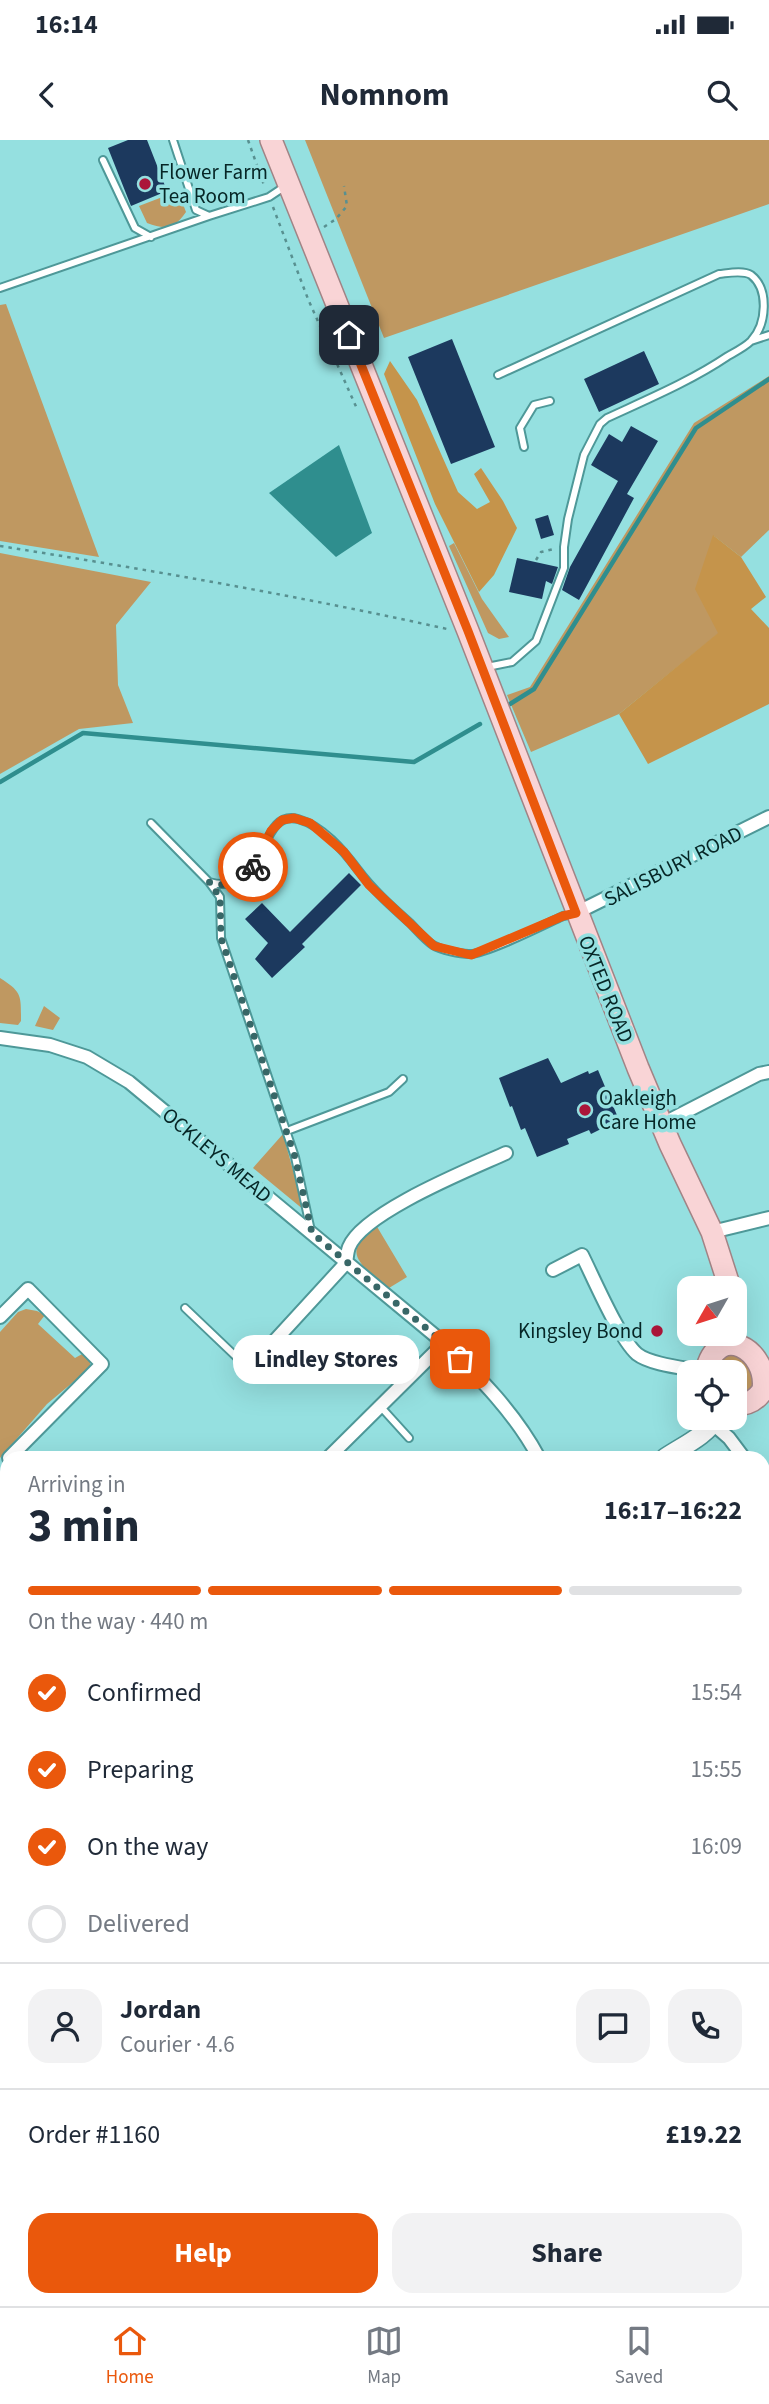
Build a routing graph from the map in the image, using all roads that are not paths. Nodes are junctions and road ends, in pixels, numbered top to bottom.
1 (173, 140) edge
2 (271, 140) edge
3 (103, 160) dead end
4 (289, 184) junction
5 (196, 210) junction
6 (209, 216) junction
7 (191, 223) junction
8 (135, 228) junction
9 (151, 237) junction
10 (129, 245) junction
11 (0, 288) edge
12 (769, 335) edge
13 (751, 341) junction
14 (498, 375) dead end
15 (550, 401) dead end
16 (524, 447) dead end
17 (481, 668) junction
18 (769, 817) edge
19 (151, 823) dead end
20 (209, 882) junction
21 (576, 913) junction
22 (0, 1038) edge
23 (769, 1072) edge
24 (403, 1079) dead end
25 (662, 1125) junction
26 (287, 1131) junction
27 (506, 1153) dead end
28 (769, 1219) edge
29 (712, 1232) junction
30 (312, 1233) junction
31 (346, 1263) junction
32 (553, 1270) dead end
33 (726, 1276) edge
34 (185, 1308) dead end
35 (0, 1317) edge
36 (444, 1343) junction
37 (724, 1346) edge
38 (747, 1346) edge
39 (710, 1360) edge
40 (766, 1361) edge
41 (677, 1366) edge
42 (248, 1370) joint
43 (767, 1386) edge
44 (747, 1403) edge
45 (380, 1406) junction
46 (702, 1430) edge
47 (723, 1430) edge
48 (409, 1437) dead end
49 (16, 1451) edge
50 (335, 1451) edge
51 (533, 1451) edge
52 (674, 1451) edge
53 (739, 1451) edge

1 - 5 lane
2 - 4 main road, OXTED ROAD
3 - 8 lane
4 - 6 lane
4 - 17 main road, OXTED ROAD
5 - 6 lane
5 - 7 lane
6 - 7 lane
7 - 9 lane
8 - 9 lane
8 - 10 lane
9 - 10 lane
10 - 11 lane
12 - 13 lane
13 - 14 lane
13 - 17 lane
15 - 16 lane
17 - 21 main road, OXTED ROAD
18 - 21 street, SALISBURY ROAD
19 - 20 lane
20 - 21 lane
20 - 26 lane
21 - 25 main road, OXTED ROAD
22 - 30 street, OCKLEYS MEAD
23 - 25 street
24 - 26 lane
25 - 29 main road, OXTED ROAD
26 - 30 lane
27 - 31 street
28 - 29 street
29 - 33 main road, OXTED ROAD
30 - 31 street, OCKLEYS MEAD
31 - 36 street, OCKLEYS MEAD
31 - 42 street
32 - 41 street
34 - 42 lane
35 - 49 street
36 - 45 street
36 - 51 street, OCKLEYS MEAD
37 - 39 main road
38 - 40 main road
40 - 43 main road
43 - 44 main road
45 - 48 lane
45 - 50 street
46 - 52 main road
47 - 53 street

